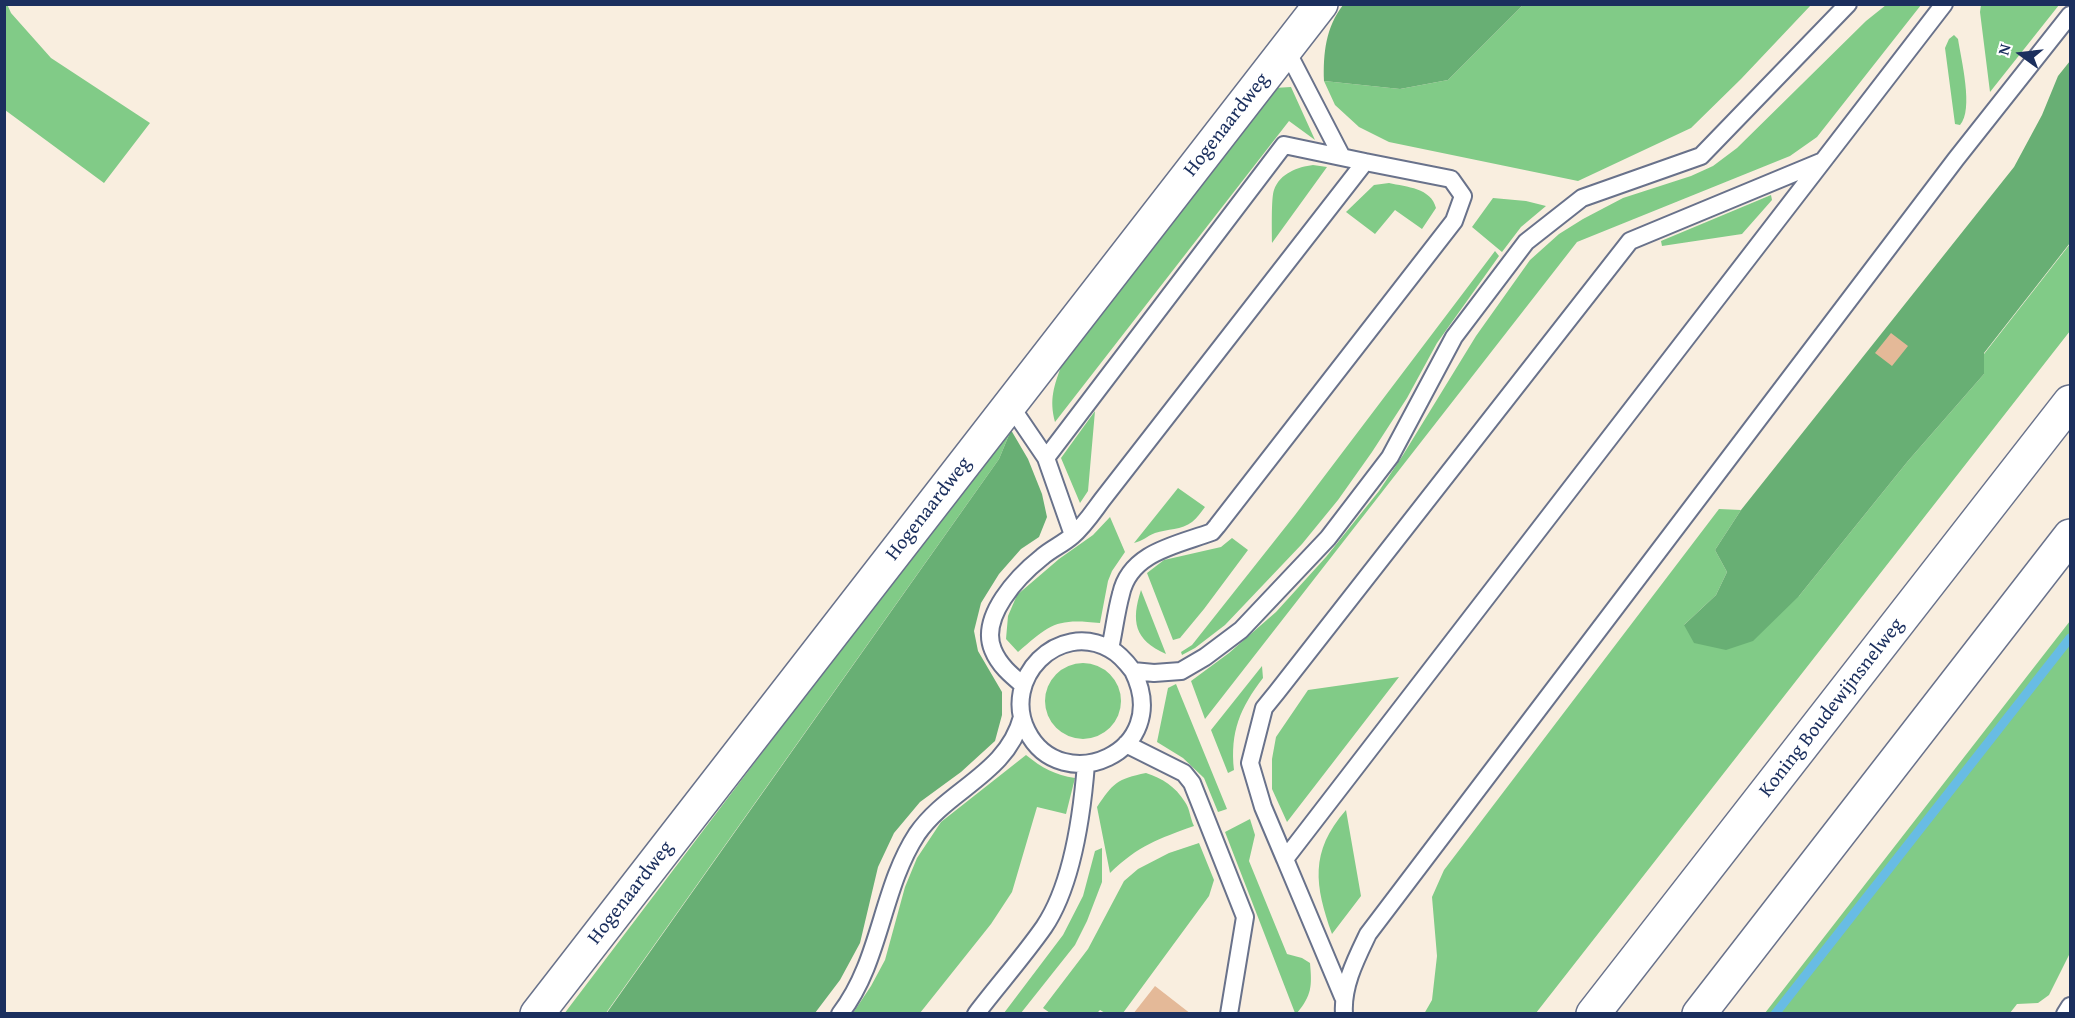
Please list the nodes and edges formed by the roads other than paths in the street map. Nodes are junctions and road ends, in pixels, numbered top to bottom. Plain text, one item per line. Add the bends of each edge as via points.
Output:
1 (1321, 4) edge
2 (1848, 4) edge
3 (1944, 4) edge
4 (2070, 15) edge
5 (1286, 49) junction
6 (1342, 157) junction
7 (1824, 160) junction
8 (1365, 162) junction
9 (2070, 402) edge
10 (1010, 405) junction
11 (1046, 458) junction
12 (1073, 535) junction
13 (2070, 536) edge
14 (1110, 649) junction
15 (1133, 671) junction
16 (1023, 685) junction
17 (1022, 717) junction
18 (1126, 744) junction
19 (1086, 764) junction
20 (1285, 859) junction
21 (1344, 1005) edge
22 (2070, 1006) edge
23 (537, 1014) edge
24 (840, 1014) edge
25 (976, 1014) edge
26 (1229, 1014) edge
27 (1593, 1014) edge
28 (1699, 1014) edge
29 (2065, 1014) edge

1 - 5 main road, Hogenaardweg
2 - 15 lane via 1701,156 1582,198 1526,242 1454,337 1390,457 1328,538 1241,630 1205,657 1181,671
3 - 7 lane
4 - 21 lane via 1956,159 1368,934 1356,959
5 - 6 lane
5 - 10 main road, Hogenaardweg
6 - 8 lane
6 - 11 lane via 1284,146
7 - 20 lane
7 - 20 lane via 1630,241 1276,692 1264,708 1250,763
8 - 12 lane
8 - 14 lane via 1451,179 1463,196 1455,221 1212,532 1147,556 1136,564 1121,592
9 - 27 main road, Koning Boudewijnsnelweg
10 - 11 lane
10 - 23 main road, Hogenaardweg
11 - 12 lane
12 - 16 lane via 1022,574 996,613 991,629 992,648
13 - 28 main road
14 - 15 lane
14 - 16 lane via 1080,642 1065,644 1039,659
15 - 18 lane via 1141,689 1142,709 1134,734
16 - 17 lane
17 - 19 lane via 1027,732 1046,753 1072,764
17 - 24 lane via 1012,742 997,761 918,833 898,870 867,965
18 - 19 lane via 1108,758
18 - 26 lane via 1184,773 1192,783 1245,917
19 - 25 lane via 1079,820 1062,888 1045,926
20 - 21 lane
22 - 29 lane

